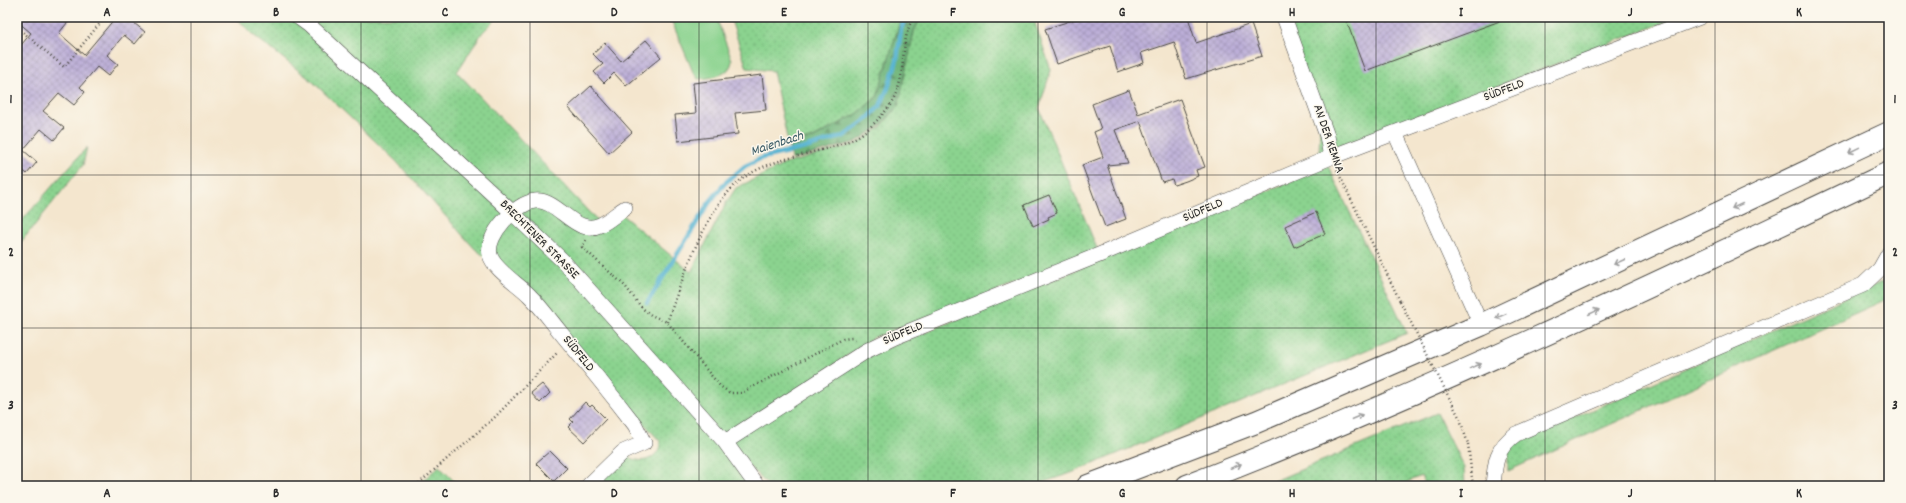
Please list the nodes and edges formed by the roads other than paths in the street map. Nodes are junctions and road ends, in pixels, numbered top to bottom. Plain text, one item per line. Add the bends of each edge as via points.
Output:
1 (1284, 17) edge
2 (1700, 17) edge
3 (307, 20) edge
4 (1395, 133) junction
5 (1889, 133) edge
6 (1331, 157) junction
7 (1889, 173) edge
8 (625, 208) dead end
9 (512, 212) junction
10 (1889, 253) edge
11 (1481, 326) junction
12 (725, 442) junction
13 (588, 486) edge
14 (757, 486) edge
15 (1088, 486) edge
16 (1187, 486) edge
17 (1493, 486) edge

1 - 6 street, AN DER KEMNA via 1327,136
2 - 4 street, SÜDFELD
3 - 9 street, BRECHTENER STRASSE
4 - 6 street, SÜDFELD
4 - 11 street
5 -> 11 highway
6 - 12 street, SÜDFELD via 866,350
16 -> 7 highway via 1360,416 1533,341
8 - 9 street via 599,226 581,225 545,202 524,204
9 - 12 street, BRECHTENER STRASSE via 563,261
9 - 13 street, SÜDFELD via 499,227 491,244 490,255 496,266 530,296 635,424 644,443 623,452
10 - 17 street via 1880,269 1863,285 1516,434 1504,443 1498,455
11 - 15 highway via 1256,422
12 - 14 street, BRECHTENER STRASSE

